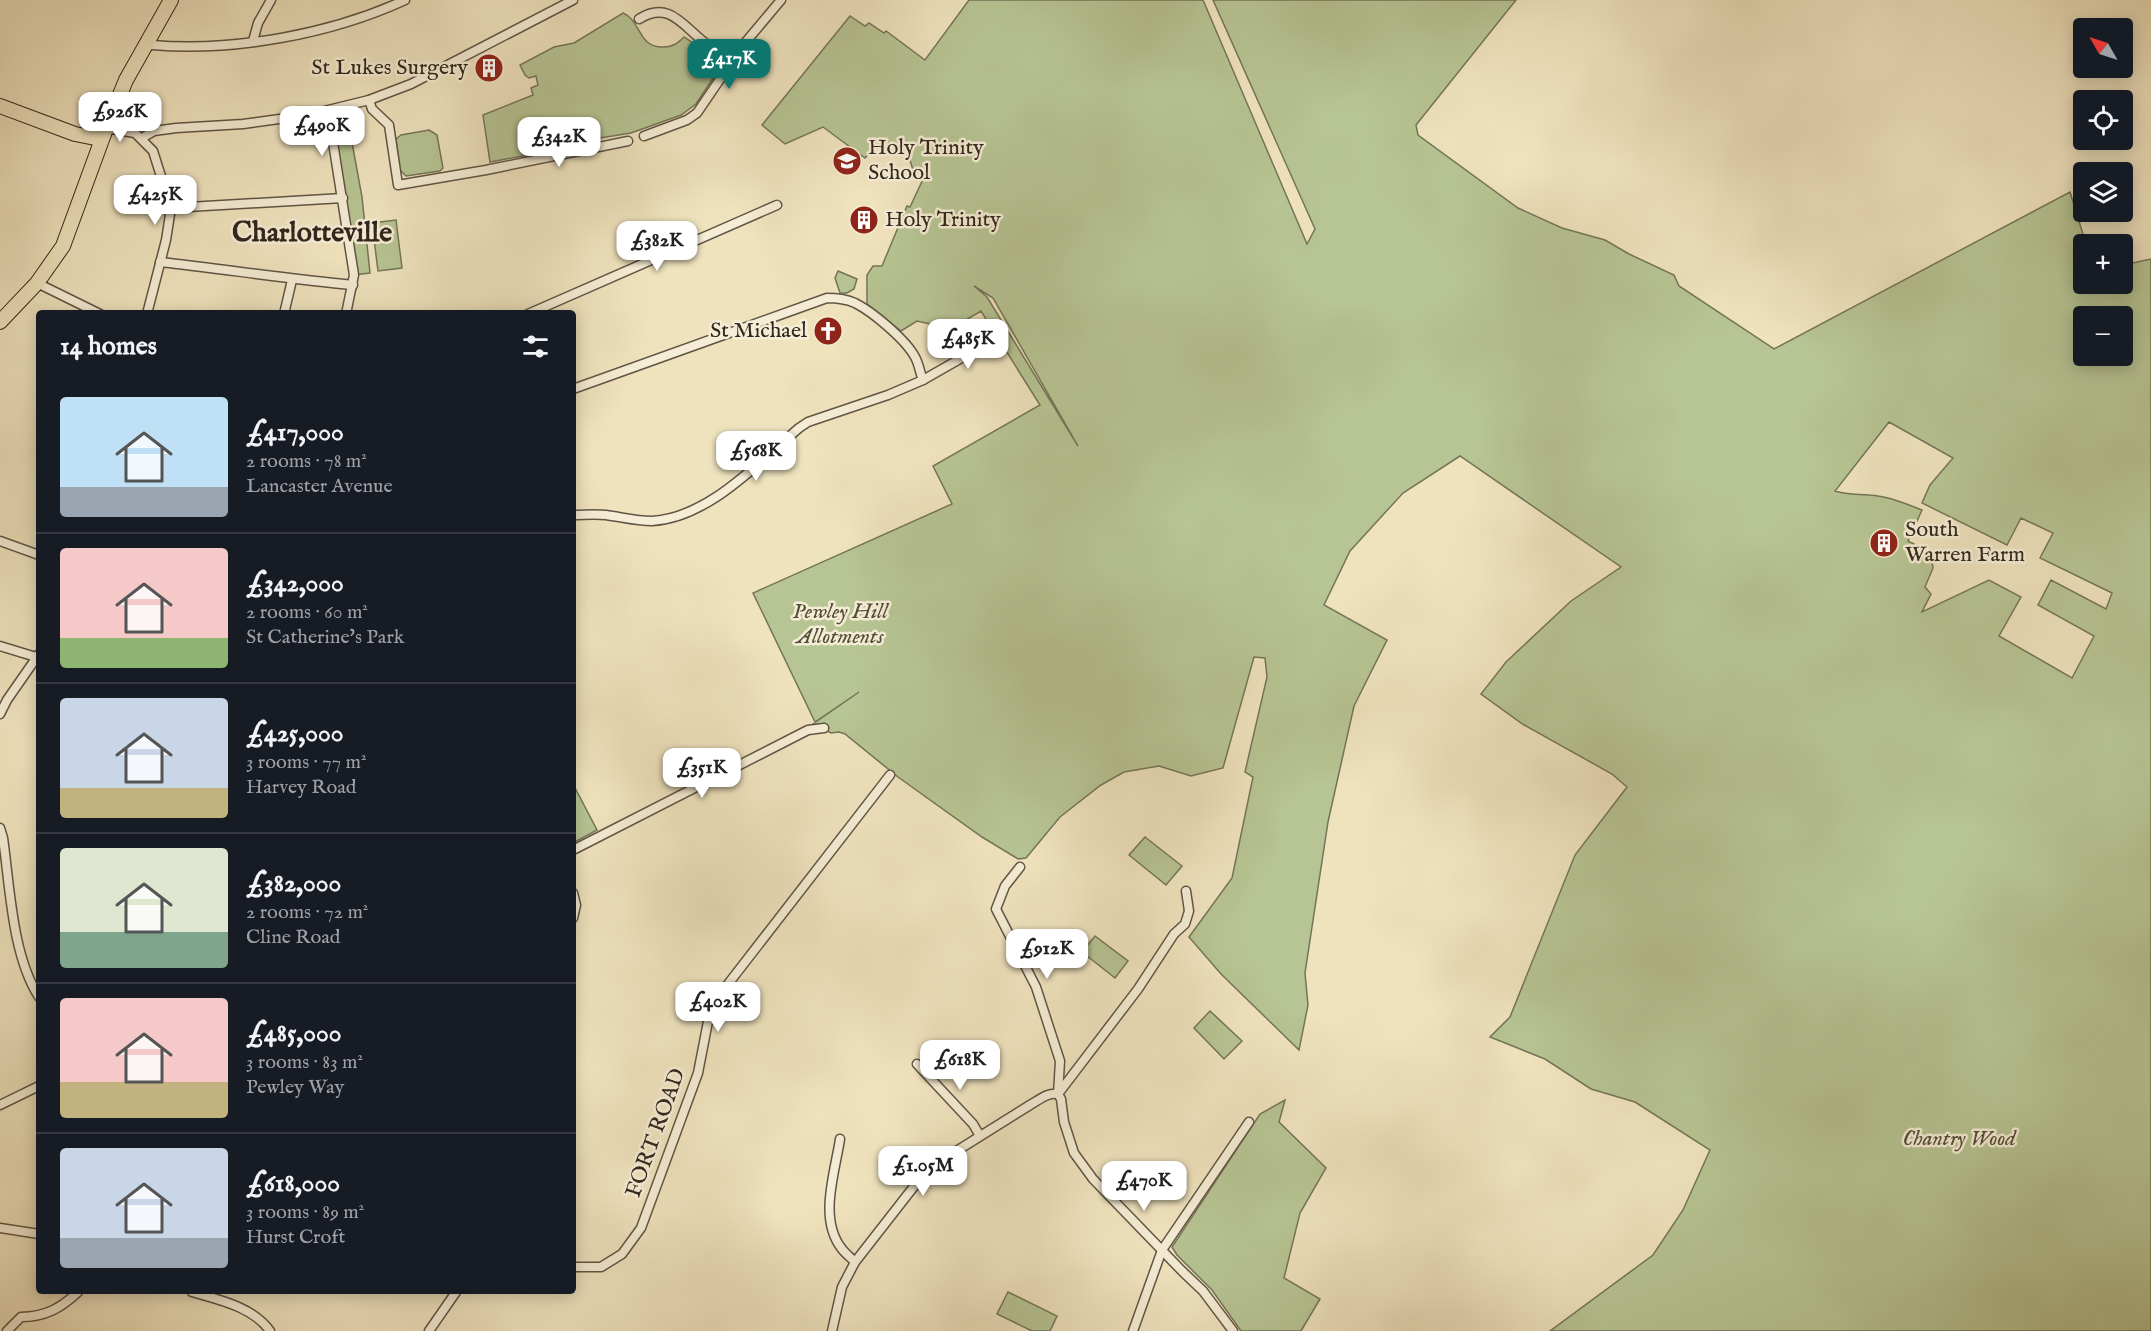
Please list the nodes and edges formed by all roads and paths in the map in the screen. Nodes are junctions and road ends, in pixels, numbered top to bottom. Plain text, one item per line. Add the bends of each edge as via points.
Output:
1 (170, 0) edge
2 (271, 0) edge
3 (405, 0) edge
4 (573, 0) edge
5 (781, 0) edge
6 (639, 19) dead end
7 (253, 41) junction
8 (148, 42) junction
9 (731, 62) junction
10 (369, 100) junction
11 (0, 106) edge
12 (328, 111) junction
13 (105, 131) junction
14 (644, 136) dead end
15 (142, 138) junction
16 (628, 141) dead end
17 (343, 198) junction
18 (777, 206) dead end
19 (171, 208) junction
20 (160, 262) junction
21 (292, 280) junction
22 (37, 284) junction
23 (353, 285) junction
24 (92, 310) edge
25 (148, 310) edge
26 (285, 310) edge
27 (347, 310) edge
28 (537, 310) edge
29 (0, 322) edge
30 (1000, 336) dead end
31 (923, 380) junction
32 (576, 387) edge
33 (576, 515) edge
34 (0, 541) edge
35 (36, 554) edge
36 (0, 646) edge
37 (36, 655) edge
38 (36, 659) edge
39 (0, 714) edge
40 (824, 728) dead end
41 (890, 775) dead end
42 (0, 828) edge
43 (2, 837) edge
44 (576, 848) edge
45 (1020, 867) dead end
46 (1186, 891) dead end
47 (36, 990) edge
48 (917, 1064) dead end
49 (36, 1087) edge
50 (1058, 1094) junction
51 (0, 1105) edge
52 (1249, 1122) dead end
53 (980, 1136) junction
54 (840, 1139) dead end
55 (0, 1228) edge
56 (36, 1234) edge
57 (1162, 1250) junction
58 (855, 1262) junction
59 (576, 1268) edge
60 (76, 1294) edge
61 (198, 1294) edge
62 (455, 1294) edge
63 (7, 1331) edge
64 (270, 1331) edge
65 (429, 1331) edge
66 (832, 1331) edge
67 (1133, 1331) edge
68 (1233, 1331) edge

1 - 8 main road
2 - 7 street
3 - 7 street via 327,28
4 - 10 street via 411,84
5 - 9 street
6 - 9 street via 652,9 673,11
7 - 8 street via 191,47
8 - 13 main road via 126,80
9 - 14 street via 697,113
10 - 12 street
10 - 16 street via 372,109 389,125 398,184
11 - 13 main road via 75,134 95,138
12 - 15 street via 243,124 154,131
12 - 17 street
13 - 15 street via 127,130
13 - 22 main road via 63,246
15 - 19 street via 153,151
17 - 19 street
17 - 23 street
18 - 28 street
19 - 20 street
20 - 21 street
20 - 25 street
21 - 23 street
21 - 26 street
22 - 24 street
22 - 29 main road
23 - 27 street
30 - 31 street
31 - 32 street via 911,350 870,313 854,303 827,298
31 - 33 street via 808,422 738,481 685,512 653,521
34 - 35 street
36 - 37 street
38 - 39 street
40 - 44 street via 808,730
41 - 59 street, FORT ROAD via 711,1006 698,1073 641,1228 622,1254 601,1267
42 - 43 street
43 - 47 street via 14,921
45 - 50 street via 1005,886 996,909 1036,987 1060,1061
46 - 50 street via 1189,912 1185,924
48 - 53 street
49 - 51 street
50 - 53 street via 1046,1096
50 - 57 street via 1074,1154
52 - 57 street
53 - 58 street via 931,1167
54 - 58 street via 829,1206 831,1223 835,1238
55 - 56 street
57 - 67 street
57 - 68 street via 1203,1291
58 - 66 street via 842,1287
60 - 63 street via 38,1317 21,1317
61 - 64 street via 253,1313
62 - 65 street

